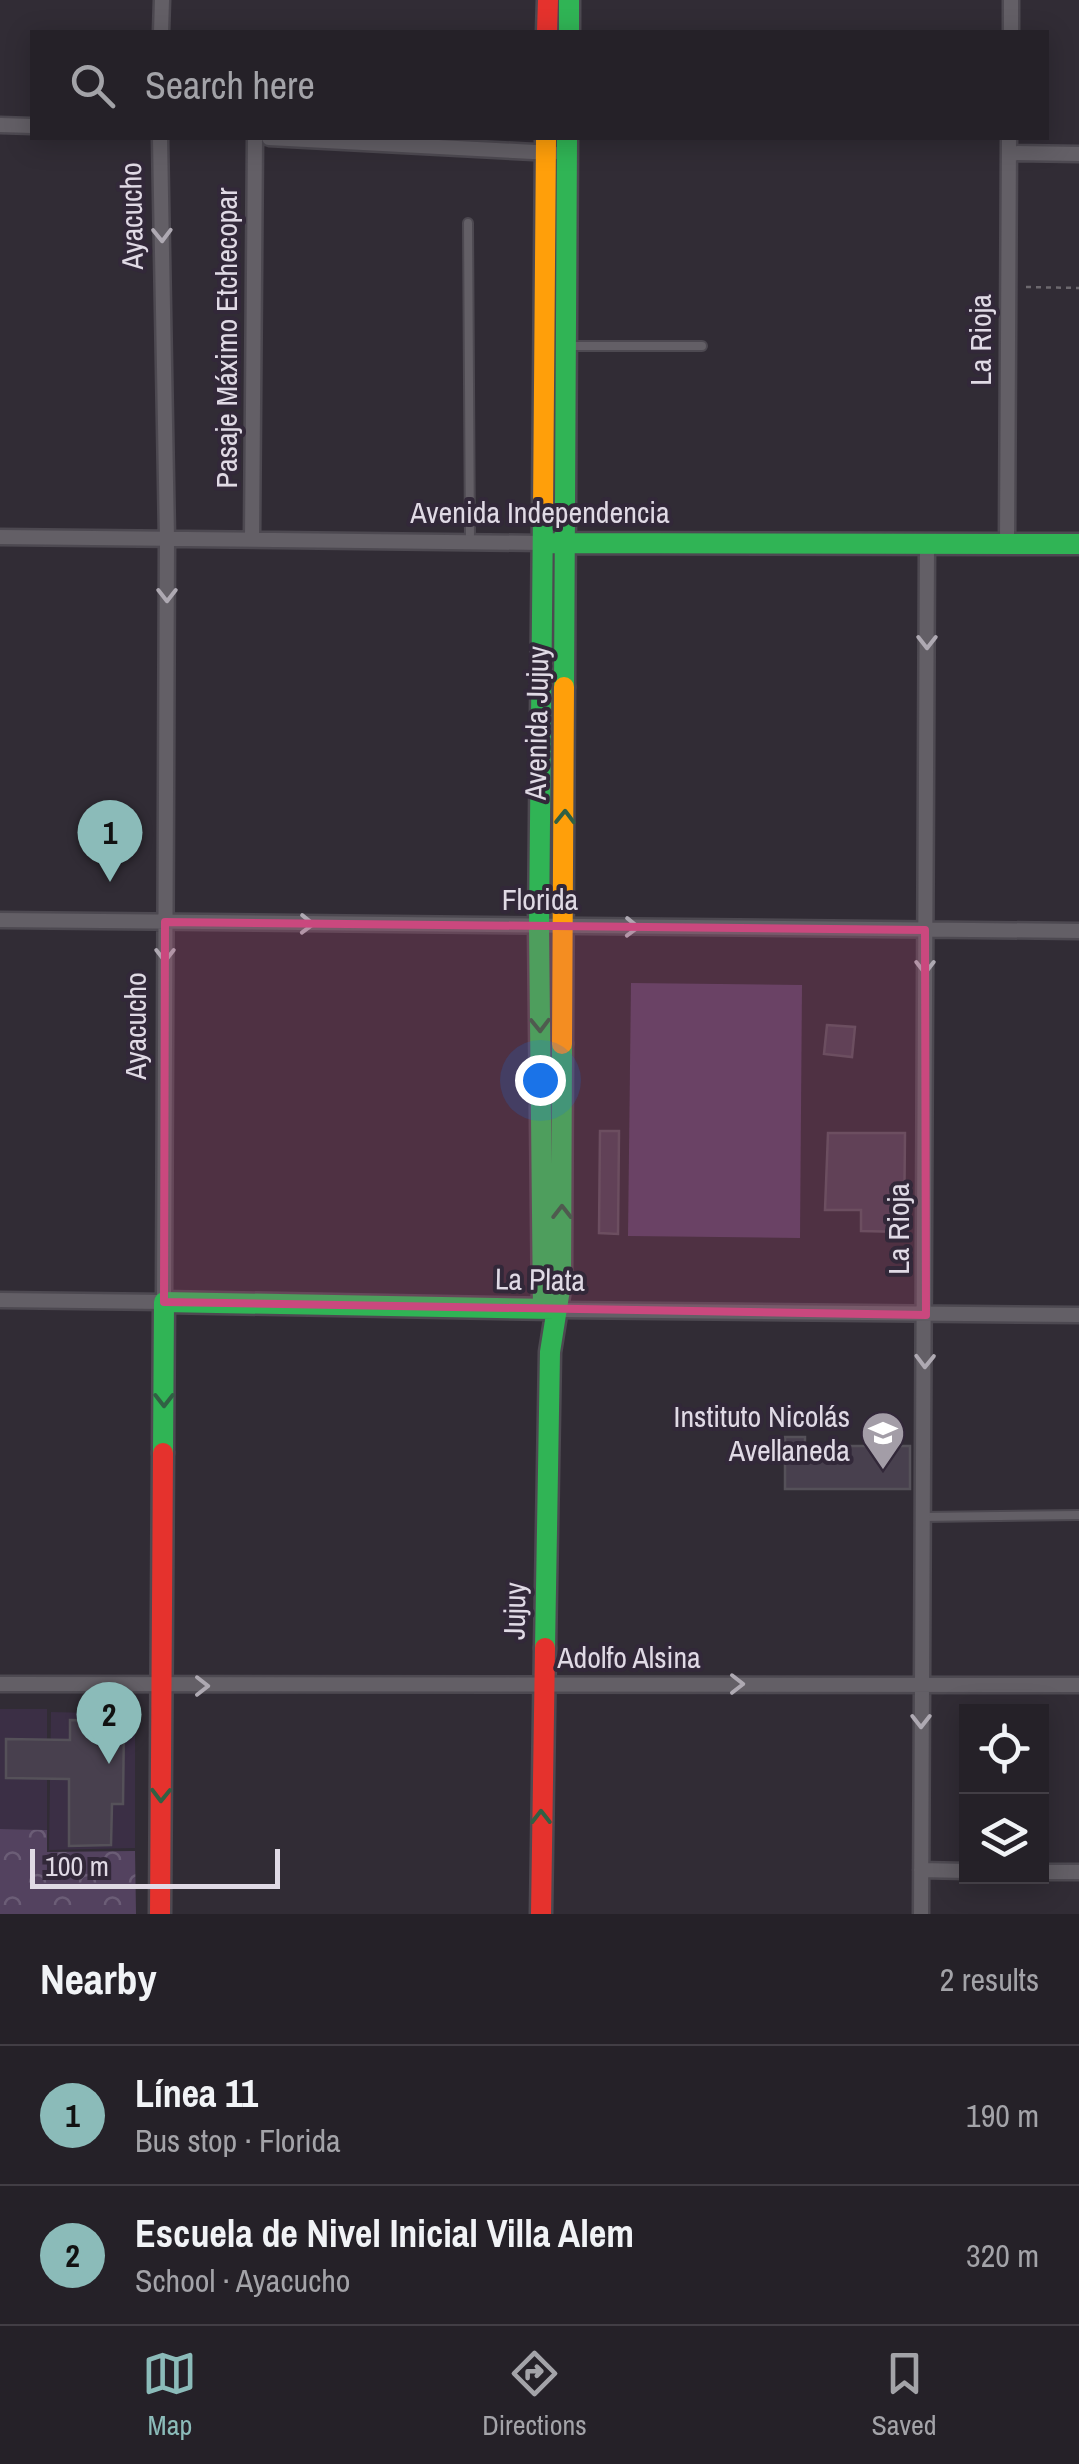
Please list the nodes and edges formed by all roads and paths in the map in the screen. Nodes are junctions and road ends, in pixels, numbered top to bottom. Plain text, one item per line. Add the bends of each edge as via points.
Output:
1 (162, 0) edge
2 (548, 0) edge
3 (569, 0) edge
4 (1011, 0) edge
5 (161, 30) edge
6 (547, 30) edge
7 (569, 30) edge
8 (1011, 30) edge
9 (0, 125) edge
10 (30, 126) edge
11 (160, 140) edge
12 (255, 140) edge
13 (352, 140) edge
14 (557, 145) edge
15 (1009, 145) edge
16 (1079, 154) edge
17 (468, 223) dead end
18 (1008, 287) junction
19 (1079, 288) edge
20 (567, 346) junction
21 (702, 346) dead end
22 (0, 537) edge
23 (167, 538) junction
24 (252, 539) junction
25 (470, 542) junction
26 (567, 542) junction
27 (542, 543) junction
28 (1007, 543) junction
29 (928, 544) junction
30 (1079, 544) edge
31 (0, 920) edge
32 (165, 922) junction
33 (539, 926) junction
34 (564, 926) junction
35 (925, 930) junction
36 (1079, 932) edge
37 (0, 1300) edge
38 (164, 1302) junction
39 (550, 1309) junction
40 (926, 1314) junction
41 (1079, 1316) edge
42 (1079, 1515) edge
43 (924, 1517) junction
44 (0, 1684) edge
45 (542, 1684) junction
46 (922, 1684) junction
47 (1079, 1684) edge
48 (162, 1686) junction
49 (921, 1870) junction
50 (959, 1871) edge
51 (1049, 1872) edge
52 (1079, 1872) edge
53 (160, 1914) edge
54 (541, 1914) edge
55 (921, 1914) edge

1 - 5 street
2 - 6 main road
3 - 7 main road
4 - 8 street
9 - 10 street
11 -> 23 street, Ayacucho
12 - 24 street, Pasaje Máximo Etchecopar
13 - 14 street
14 - 20 main road, Avenida Jujuy
14 - 27 main road, Avenida Jujuy
15 - 16 street
15 - 18 street, La Rioja
17 - 25 lane
18 - 19 path
18 - 28 street, La Rioja
20 - 21 lane
20 - 26 main road, Avenida Jujuy
22 - 23 street, Avenida Independencia
23 - 24 street, Avenida Independencia
23 -> 32 street, Ayacucho
24 - 25 street, Avenida Independencia
25 - 27 street, Avenida Independencia
26 - 27 main road, Avenida Independencia
26 - 29 main road, Avenida Independencia
34 -> 26 main road, Avenida Jujuy
27 - 33 main road, Avenida Jujuy
28 - 29 main road, Avenida Independencia
28 - 30 main road, Avenida Independencia
29 -> 35 street, La Rioja
31 - 32 street, Florida
32 -> 33 street, Florida
32 -> 38 street, Ayacucho
33 - 34 street, Florida
33 -> 39 main road, Avenida Jujuy
34 -> 35 street, Florida
39 -> 34 main road, Avenida Jujuy via 562,1284
35 - 36 street, Florida
35 -> 40 street, La Rioja
37 - 38 street, La Plata
38 - 39 main road, La Plata
38 -> 48 main road, Ayacucho
39 - 40 street, La Plata
39 - 45 main road, Jujuy
40 - 41 street, La Plata
40 -> 43 street, La Rioja
42 - 43 lane
43 - 46 street, La Rioja
44 - 48 street, Adolfo Alsina
45 -> 46 street, Adolfo Alsina
48 -> 45 street, Adolfo Alsina
54 -> 45 main road, Jujuy
46 - 47 street, Adolfo Alsina
46 -> 49 street, La Rioja
48 -> 53 main road, Ayacucho
49 - 50 street
49 - 55 street, La Rioja
51 - 52 street

